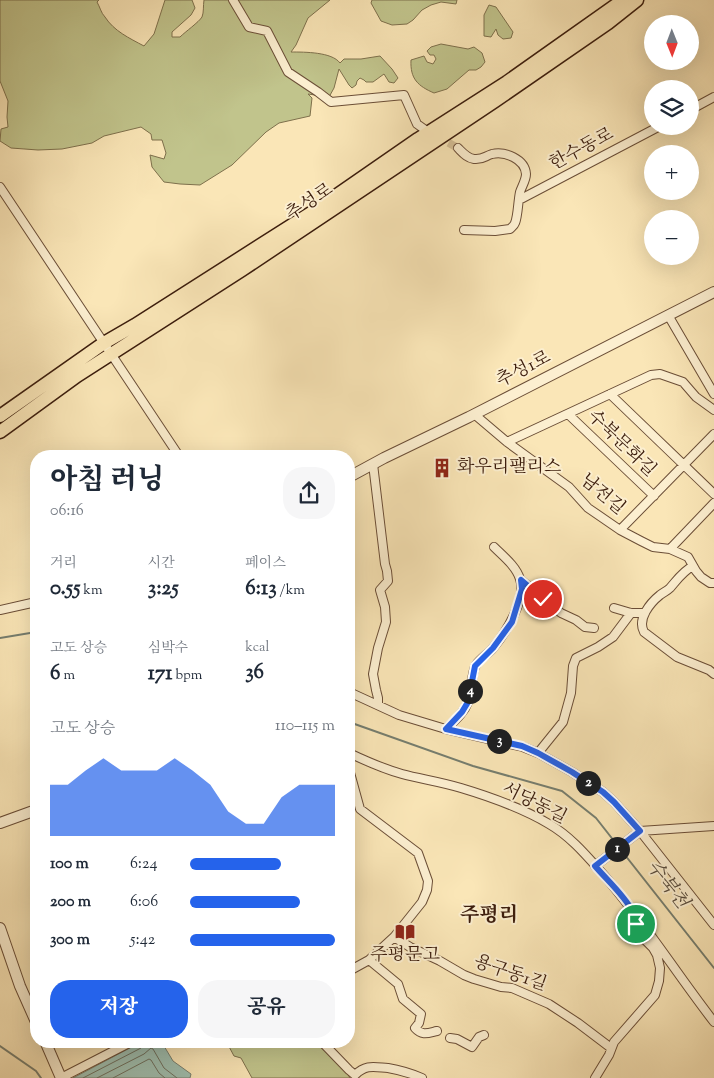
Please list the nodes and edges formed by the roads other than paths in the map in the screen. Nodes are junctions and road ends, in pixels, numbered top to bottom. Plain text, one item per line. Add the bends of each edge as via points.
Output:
1 (234, 0) edge
2 (623, 0) edge
3 (638, 0) edge
4 (714, 97) edge
5 (699, 105) edge
6 (424, 129) dead end
7 (644, 134) edge
8 (458, 148) tunnel mouth
9 (0, 187) edge
10 (519, 200) junction
11 (464, 230) dead end
12 (714, 292) edge
13 (668, 316) junction
14 (108, 349) junction
15 (610, 394) junction
16 (714, 394) edge
17 (714, 410) edge
18 (474, 414) junction
19 (568, 414) junction
20 (0, 416) edge
21 (0, 432) edge
22 (714, 434) edge
23 (507, 442) junction
24 (174, 450) edge
25 (373, 464) junction
26 (684, 464) junction
27 (355, 474) edge
28 (714, 494) edge
29 (654, 496) junction
30 (714, 503) edge
31 (620, 530) junction
32 (494, 547) dead end
33 (670, 548) junction
34 (693, 566) junction
35 (521, 580) junction
36 (714, 584) edge
37 (30, 603) edge
38 (614, 608) dead end
39 (0, 610) edge
40 (631, 613) junction
41 (645, 613) junction
42 (594, 628) dead end
43 (714, 674) edge
44 (355, 695) edge
45 (378, 705) junction
46 (446, 729) junction
47 (538, 753) junction
48 (355, 755) edge
49 (355, 791) edge
50 (30, 812) edge
51 (0, 823) edge
52 (714, 826) edge
53 (638, 832) junction
54 (595, 866) junction
55 (635, 915) junction
56 (714, 925) edge
57 (0, 928) edge
58 (394, 937) junction
59 (369, 960) junction
60 (355, 968) edge
61 (30, 1008) edge
62 (714, 1022) edge
63 (437, 1031) dead end
64 (484, 1035) dead end
65 (450, 1038) dead end
66 (48, 1048) edge
67 (119, 1048) edge
68 (328, 1048) edge
69 (611, 1048) junction
70 (61, 1078) edge
71 (422, 1078) edge
72 (595, 1078) edge

1 - 6 street via 250,27 267,31 288,72 331,102 404,95 417,124
2 - 14 main road, 추성로 via 314,211 135,325
3 - 14 main road, 추성로 via 242,270
4 - 5 street
7 - 10 street, 한수동로
8 - 10 street via 474,159 500,154 518,159 526,172
9 - 14 street
10 - 11 street via 516,223 510,229
12 - 13 street, 추성1로
13 - 16 street
13 - 18 street, 추성1로
14 - 20 main road, 추성로
14 - 21 main road, 추성로 via 77,376
14 - 24 street
15 - 17 street, 수북문화길 via 660,374 683,382
15 - 19 street, 수북문화길
15 - 26 street, 수북문화길
18 - 23 street, 남전길
18 - 25 street, 추성1로
19 - 23 street, 수북문화길
19 - 29 street, 수북문화길
22 - 26 street, 수북문화길
23 - 31 street, 남전길 via 569,487 588,508
25 - 27 street, 추성1로
25 - 45 street via 388,581 380,590 386,622 373,674
26 - 28 street, 수북문화길
26 - 29 street, 수북문화길
29 - 31 street, 수북문화길
30 - 33 street
31 - 33 street, 남전길 via 653,547
32 - 35 street
33 - 34 street, 남전길 via 688,557
34 - 36 street, 남전길
34 - 41 street
35 - 42 street via 561,613 585,627
35 - 46 street via 522,589 512,622 475,666 468,702
37 - 39 street
38 - 40 street
40 - 41 street
40 - 47 street via 613,637 576,658 572,693 563,722
41 - 43 street via 641,627 644,632 677,657
44 - 45 street
45 - 46 street via 398,715
46 - 47 street via 522,746
47 - 53 street via 603,792
48 - 54 street, 서당동길 via 400,773 494,799 523,812 559,831
49 - 58 street via 360,809 418,853 428,881 422,902
50 - 51 street
52 - 53 street
53 - 54 street
53 - 56 street
54 - 55 street, 서당동길
55 - 62 street, 서당동길
55 - 69 street via 639,934 657,955 659,981 655,995
57 - 61 street
58 - 59 street
58 - 69 street, 용구동1길 via 464,975 512,988 549,1004
59 - 60 street
59 - 63 street via 398,984 403,999 421,1014 415,1028 422,1034
64 - 65 street via 472,1047
66 - 70 street
67 - 70 street
68 - 71 street via 355,1075 374,1066 405,1071
69 - 72 street

